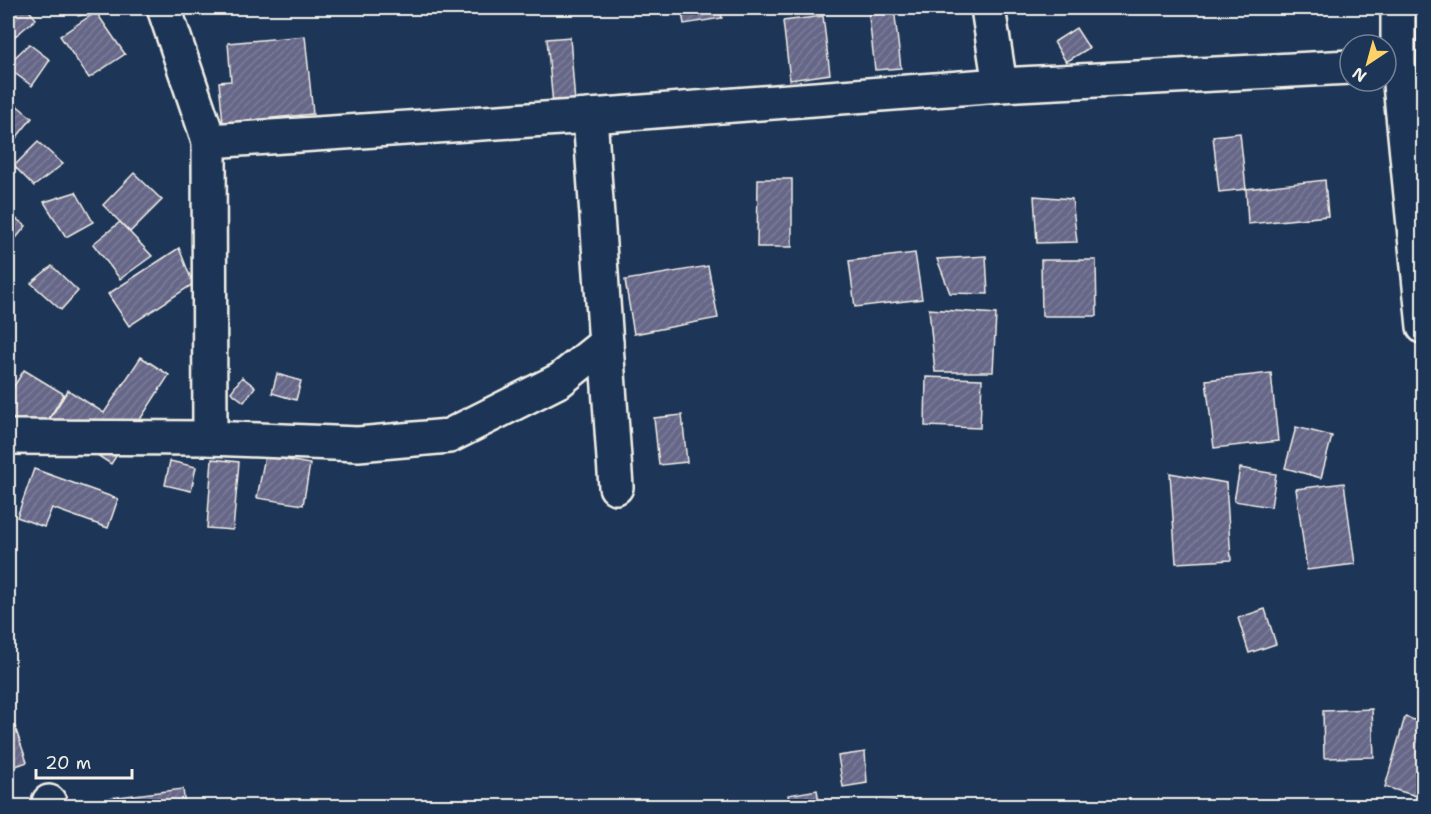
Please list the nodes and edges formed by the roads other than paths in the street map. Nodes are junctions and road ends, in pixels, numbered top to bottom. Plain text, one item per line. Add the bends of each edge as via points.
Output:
1 (164, 8) edge
2 (988, 8) edge
3 (1398, 8) edge
4 (1403, 64) edge
5 (1338, 68) edge
6 (1000, 85) junction
7 (590, 116) junction
8 (209, 141) junction
9 (1424, 327) edge
10 (606, 343) junction
11 (8, 437) edge
12 (210, 438) junction
13 (616, 487) dead end

1 - 8 street
2 - 6 street
3 - 4 street
4 - 9 street
5 - 6 street
6 - 7 street
7 - 8 street
7 - 10 street
8 - 12 street
10 - 12 street via 560,380 449,436 358,444
10 - 13 street
11 - 12 street

